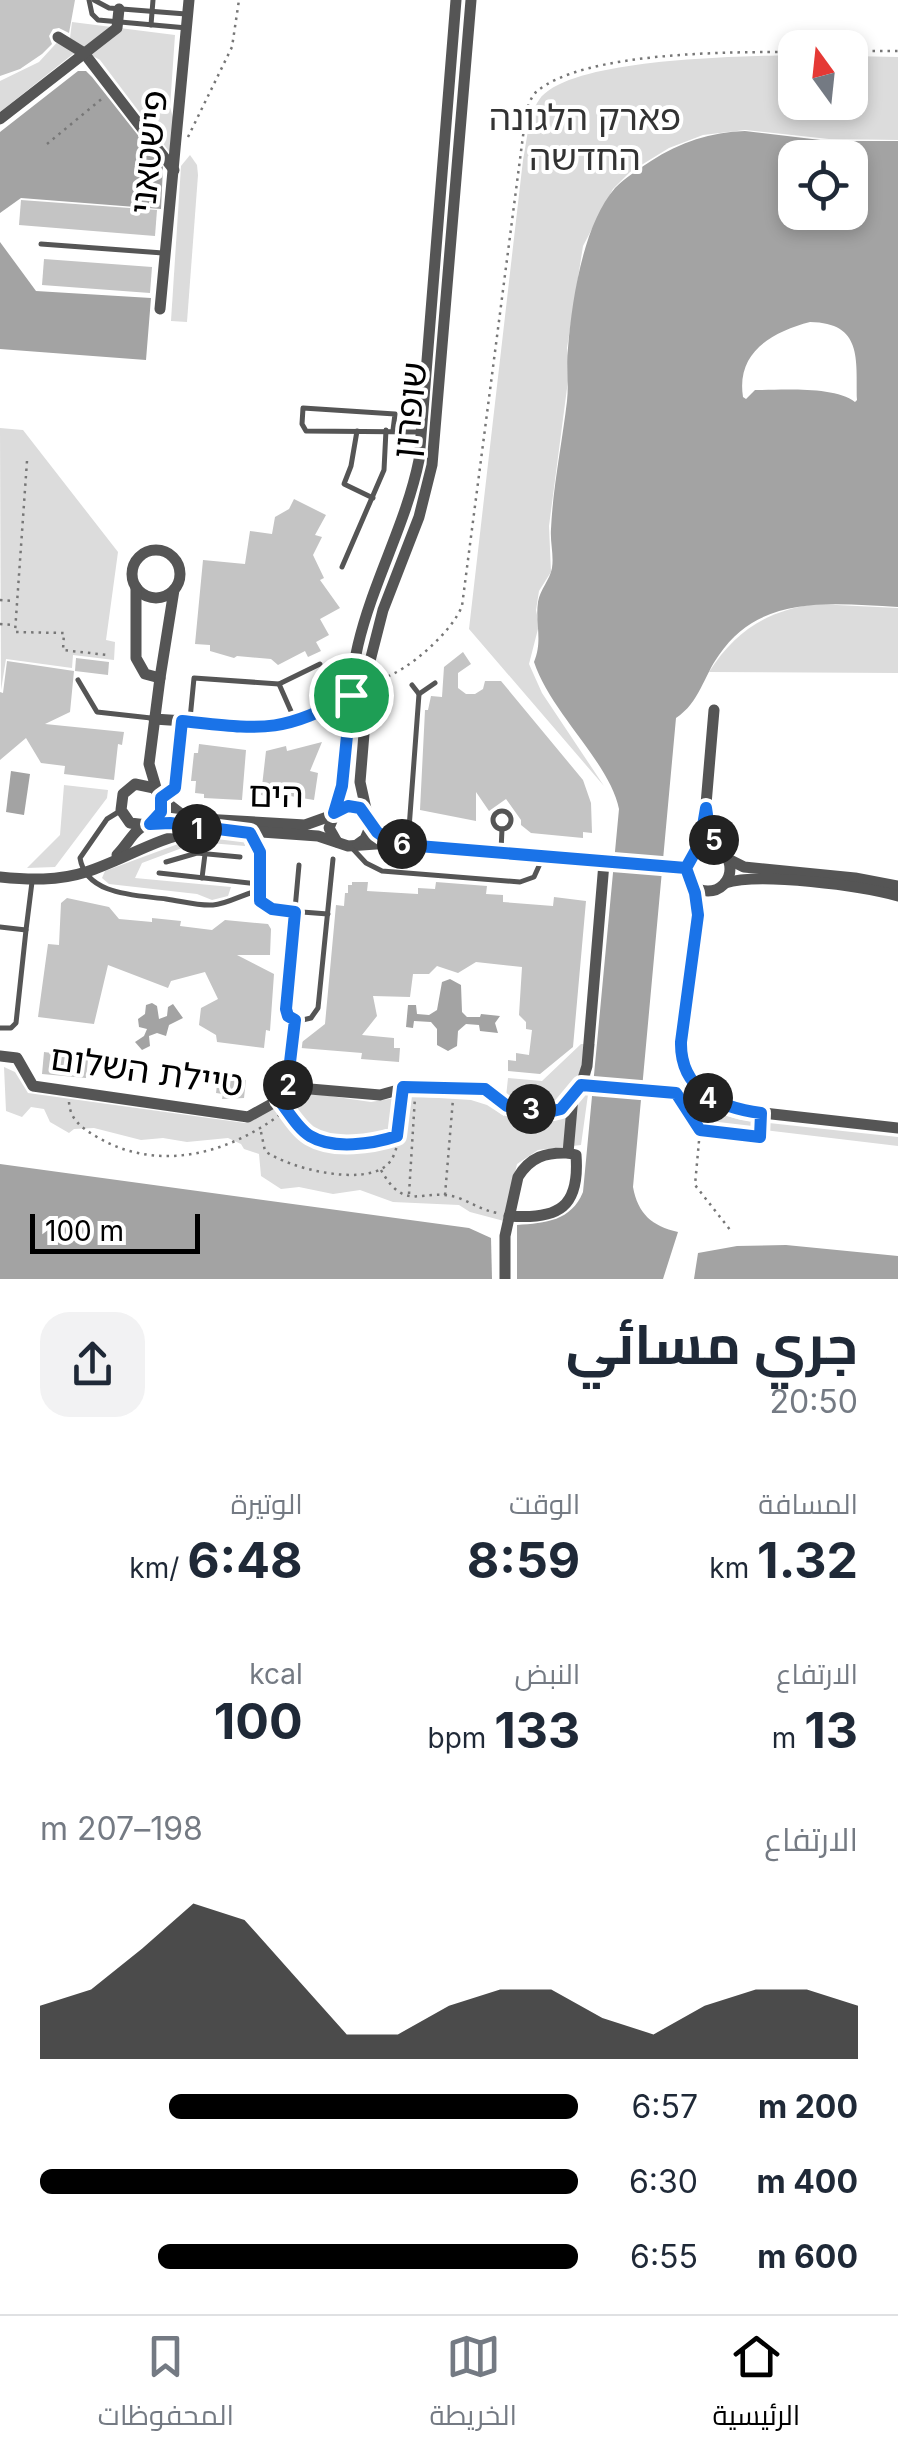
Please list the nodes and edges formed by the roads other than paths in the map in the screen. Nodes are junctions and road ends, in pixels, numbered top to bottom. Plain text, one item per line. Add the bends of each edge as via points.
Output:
1 (91, 0) edge
2 (153, 0) edge
3 (189, 0) edge
4 (456, 0) edge
5 (471, 0) edge
6 (152, 12) junction
7 (119, 16) junction
8 (188, 21) junction
9 (151, 24) junction
10 (58, 36) dead end
11 (84, 53) junction
12 (0, 119) edge
13 (174, 170) junction
14 (41, 244) dead end
15 (166, 253) junction
16 (160, 309) dead end
17 (357, 430) junction
18 (390, 430) junction
19 (421, 432) junction
20 (373, 498) junction
21 (342, 567) dead end
22 (136, 587) junction
23 (174, 590) junction
24 (320, 664) dead end
25 (160, 678) junction
26 (78, 680) dead end
27 (435, 683) dead end
28 (279, 684) junction
29 (412, 686) dead end
30 (419, 694) junction
31 (351, 695) junction
32 (714, 710) dead end
33 (315, 715) junction
34 (154, 718) junction
35 (186, 721) junction
36 (296, 722) junction
37 (348, 726) junction
38 (150, 764) junction
39 (132, 786) junction
40 (160, 796) junction
41 (706, 808) junction
42 (120, 810) junction
43 (333, 814) junction
44 (368, 818) junction
45 (148, 825) junction
46 (502, 829) dead end
47 (205, 830) junction
48 (246, 832) junction
49 (272, 840) junction
50 (337, 842) junction
51 (394, 844) junction
52 (355, 845) junction
53 (408, 845) junction
54 (696, 850) junction
55 (501, 853) junction
56 (205, 854) junction
57 (260, 854) junction
58 (724, 854) junction
59 (240, 857) dead end
60 (543, 857) junction
61 (333, 859) dead end
62 (166, 862) dead end
63 (106, 863) junction
64 (606, 863) junction
65 (298, 865) dead end
66 (686, 868) junction
67 (84, 872) junction
68 (158, 874) dead end
69 (0, 877) edge
70 (202, 878) junction
71 (32, 879) junction
72 (726, 883) junction
73 (693, 885) junction
74 (898, 886) edge
75 (258, 887) junction
76 (712, 891) junction
77 (898, 896) edge
78 (295, 912) junction
79 (328, 914) junction
80 (698, 915) junction
81 (0, 927) edge
82 (26, 930) junction
83 (295, 1020) junction
84 (0, 1028) edge
85 (0, 1056) edge
86 (288, 1087) junction
87 (577, 1090) junction
88 (761, 1113) junction
89 (898, 1128) edge
90 (568, 1153) junction
91 (509, 1216) junction
92 (505, 1279) edge

1 - 7 lane
1 - 7 lane via 96,18
2 - 6 lane
3 - 8 street, פישטאני
4 - 19 street, שופרון
5 - 44 street, שופרון via 432,465 420,517 378,626 367,681 360,782
6 - 7 lane
6 - 8 lane
6 - 9 lane
7 - 9 lane
7 - 11 street via 117,28
8 - 9 lane
8 - 13 street, פישטאני
10 - 11 street
11 - 12 street
11 - 13 street
13 - 15 street, פישטאני
14 - 15 lane
15 - 16 street, פישטאני
17 - 18 lane
17 - 18 lane via 306,430 303,408 395,414
17 - 20 lane via 344,484
18 - 19 lane
18 - 20 lane
19 - 31 street, שופרון via 406,512 357,648
20 - 21 lane
22 - 23 street via 152,598
22 - 23 street via 136,561 156,550 176,561 180,576
22 - 25 street via 137,664
23 - 25 street
24 - 28 lane
25 - 34 street
26 - 34 lane via 98,712
27 - 30 lane
28 - 35 lane via 194,678
28 - 36 lane
29 - 30 lane
30 - 53 lane
31 - 33 street
31 - 37 street, שופרון
32 - 41 street
33 - 36 street
33 - 37 street via 336,714
34 - 35 street
34 - 38 street
35 - 36 street via 258,728
35 - 40 lane via 175,788
37 - 43 street, שופרון
38 - 39 street
38 - 40 street
39 - 40 street via 146,784
39 - 42 street
40 - 43 street, הים via 180,814 203,819 305,825
40 - 45 street via 160,815
41 - 54 street
41 - 58 street
42 - 45 street via 130,823
42 - 67 lane via 80,858
43 - 44 street via 351,806
43 - 50 street via 329,828
44 - 51 street
44 - 52 street via 369,833
45 - 47 street, הים
45 - 63 street, הים
46 - 55 lane
47 - 48 street, הים
47 - 63 street, הים
48 - 49 street, הים
48 - 57 lane
49 - 50 street, הים
49 - 57 lane
50 - 52 street
51 - 52 street
51 - 53 street
52 - 60 lane via 362,861 382,871 520,882 534,877
53 - 55 street
54 - 58 street
54 - 66 street
55 - 60 street
56 - 59 lane
56 - 62 lane
56 - 70 lane
57 - 75 lane
58 - 72 street
58 - 74 street via 744,867
60 - 64 street
61 - 79 lane
63 - 67 street, הים
64 - 66 street
64 - 87 street via 587,1066
65 - 78 lane
66 - 73 street
67 - 71 street, הים
67 - 75 lane via 118,892 208,905
68 - 70 lane
69 - 71 street, הים
70 - 75 lane
71 - 82 lane
72 - 76 street
72 - 77 street via 839,885
73 - 76 street
73 - 80 street
75 - 78 lane via 266,906
76 - 80 street
78 - 79 lane
78 - 83 lane via 286,1009
79 - 83 lane via 318,1008 309,1019
80 - 88 street via 681,1052 690,1078 710,1099
81 - 82 lane
82 - 84 lane via 16,1023
83 - 86 street
85 - 86 street, טיילת השלום via 17,1058 33,1086 248,1116 283,1104
86 - 87 street, טיילת השלום via 380,1094 410,1086 485,1089 507,1106 561,1109
87 - 88 street, טיילת השלום via 676,1093 700,1130 760,1137
87 - 90 street
88 - 89 street
90 - 91 street via 543,1155 522,1169
90 - 91 street via 576,1155 577,1172 568,1204 542,1216
91 - 92 street

